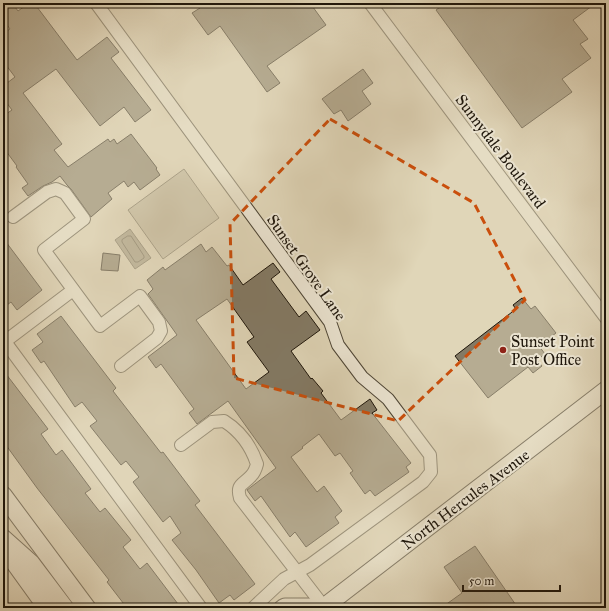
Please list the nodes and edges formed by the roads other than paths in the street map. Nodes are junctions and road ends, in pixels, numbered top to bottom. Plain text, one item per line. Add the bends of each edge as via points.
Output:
1 (96, 3) edge
2 (370, 3) edge
3 (13, 217) dead end
4 (73, 290) junction
5 (606, 318) edge
6 (4, 341) edge
7 (121, 366) dead end
8 (606, 390) edge
9 (181, 445) dead end
10 (3, 495) edge
11 (3, 538) edge
12 (3, 548) edge
13 (298, 572) junction
14 (47, 608) edge
15 (64, 608) edge
16 (87, 608) edge
17 (201, 608) edge
18 (253, 608) edge
19 (284, 608) edge
20 (322, 608) edge

1 - 13 street, Sunset Grove Lane via 330,322 338,345 362,377 388,399 430,455 431,472 423,482
2 - 5 street, Sunnydale Boulevard
3 - 4 street via 47,192 56,189 65,193 84,219 44,250
4 - 6 street
4 - 7 street via 100,326 140,296 159,322 161,331 157,338
6 - 17 street
8 - 20 main road, North Hercules Avenue
9 - 13 street via 212,422 224,421 235,428 253,452 257,464 252,475 241,484 238,491 240,498
10 - 16 main road
11 - 15 main road via 31,563
12 - 14 main road
13 - 18 street, Sunset Grove Lane via 284,578
13 - 20 street
19 - 20 main road

